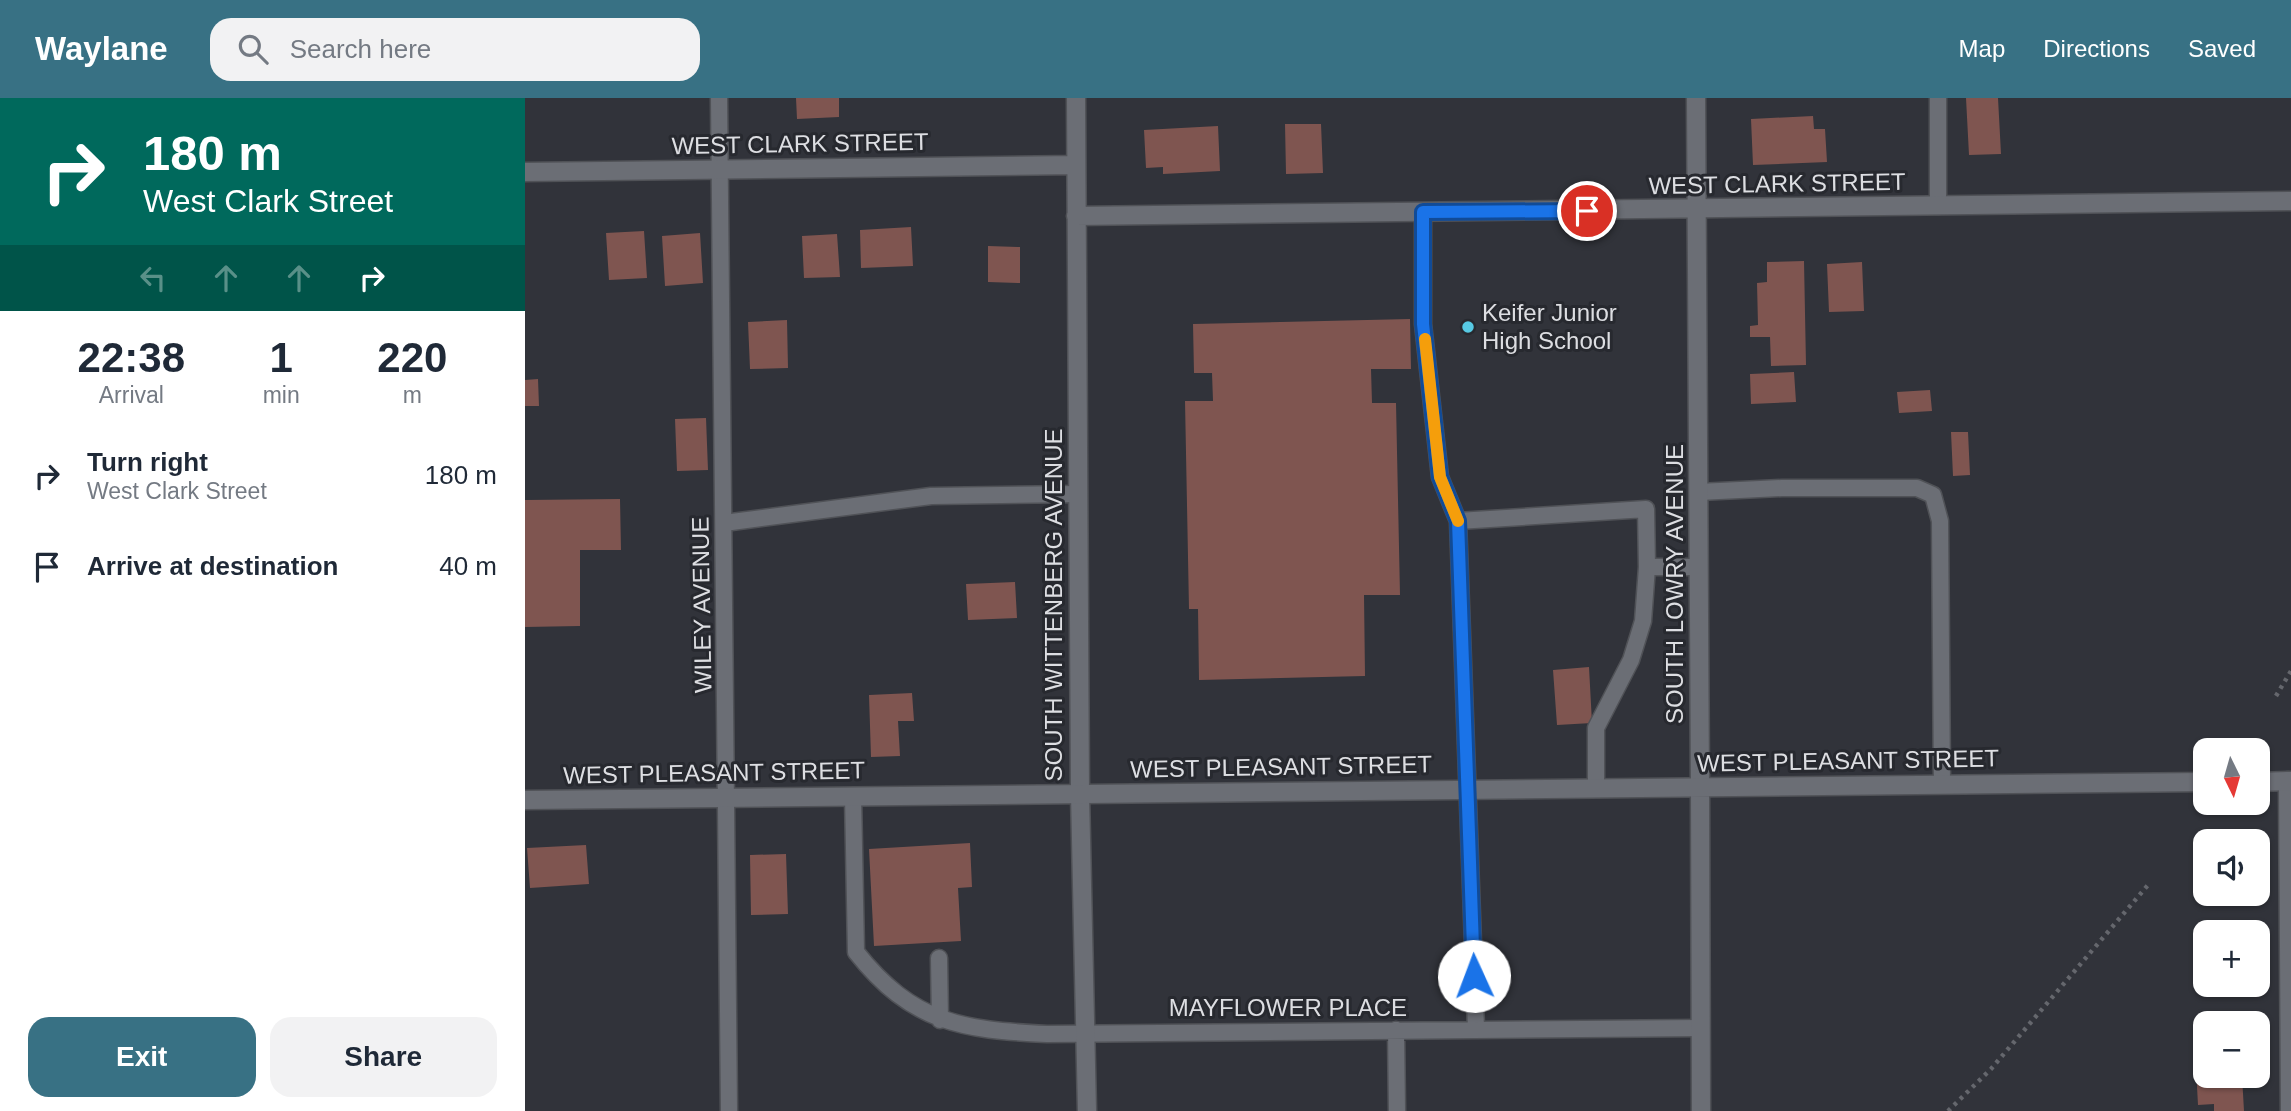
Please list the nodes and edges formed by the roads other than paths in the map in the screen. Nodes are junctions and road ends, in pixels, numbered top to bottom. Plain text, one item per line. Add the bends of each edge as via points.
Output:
1 (719, 98) edge
2 (1076, 98) edge
3 (1696, 98) edge
4 (1938, 98) edge
5 (1076, 165) junction
6 (720, 169) junction
7 (525, 172) edge
8 (2291, 201) edge
9 (1938, 206) junction
10 (1697, 209) junction
11 (1423, 212) junction
12 (1076, 216) junction
13 (1699, 492) junction
14 (1078, 494) junction
15 (1458, 521) junction
16 (724, 523) junction
17 (1699, 567) junction
18 (1647, 568) junction
19 (2290, 781) edge
20 (2193, 782) edge
21 (2270, 782) edge
22 (1942, 785) junction
23 (1700, 787) junction
24 (1596, 788) junction
25 (1468, 789) junction
26 (1080, 793) junction
27 (853, 796) junction
28 (728, 797) junction
29 (525, 800) edge
30 (939, 958) dead end
31 (940, 1020) junction
32 (1701, 1028) junction
33 (1476, 1029) junction
34 (1396, 1030) junction
35 (1085, 1032) junction
36 (729, 1111) edge
37 (1087, 1111) edge
38 (1397, 1111) edge
39 (1701, 1111) edge
40 (2290, 1111) edge

1 - 6 lane, WILEY AVENUE
2 - 5 street, SOUTH WITTENBERG AVENUE
3 - 10 street, SOUTH LOWRY AVENUE
4 - 9 lane
5 - 6 street, WEST CLARK STREET
5 - 12 street, SOUTH WITTENBERG AVENUE
6 - 7 street, WEST CLARK STREET
6 - 16 lane, WILEY AVENUE
8 - 9 street, WEST CLARK STREET
9 - 10 street, WEST CLARK STREET
10 - 11 street, WEST CLARK STREET
10 - 13 street, SOUTH LOWRY AVENUE
11 - 12 street, WEST CLARK STREET
11 - 15 lane via 1423,324 1440,477
12 - 14 street, SOUTH WITTENBERG AVENUE
13 - 17 street, SOUTH LOWRY AVENUE
13 - 22 lane via 1917,488 1933,495 1940,521
14 - 16 lane via 931,496
14 - 26 street, SOUTH WITTENBERG AVENUE
15 - 18 lane via 1646,509
15 - 25 lane
16 - 28 lane, WILEY AVENUE
17 - 18 lane
17 - 23 street, SOUTH LOWRY AVENUE
18 - 24 lane via 1643,621 1631,660 1596,728
19 - 21 street
19 - 40 street
20 - 22 street, WEST PLEASANT STREET
22 - 23 street, WEST PLEASANT STREET
23 - 24 street, WEST PLEASANT STREET
23 - 32 street, SOUTH LOWRY AVENUE
24 - 25 street, WEST PLEASANT STREET
25 - 26 street, WEST PLEASANT STREET
25 - 33 lane
26 - 27 street, WEST PLEASANT STREET
26 - 35 street, SOUTH WITTENBERG AVENUE
27 - 28 street, WEST PLEASANT STREET
27 - 31 lane, MAYFLOWER PLACE via 856,952 894,992
28 - 29 street, WEST PLEASANT STREET
28 - 36 lane, WILEY AVENUE
30 - 31 lane
31 - 35 lane, MAYFLOWER PLACE via 985,1031
32 - 33 lane, MAYFLOWER PLACE
32 - 39 street, SOUTH LOWRY AVENUE
33 - 34 lane, MAYFLOWER PLACE
34 - 35 lane, MAYFLOWER PLACE
34 - 38 lane
35 - 37 street, SOUTH WITTENBERG AVENUE

